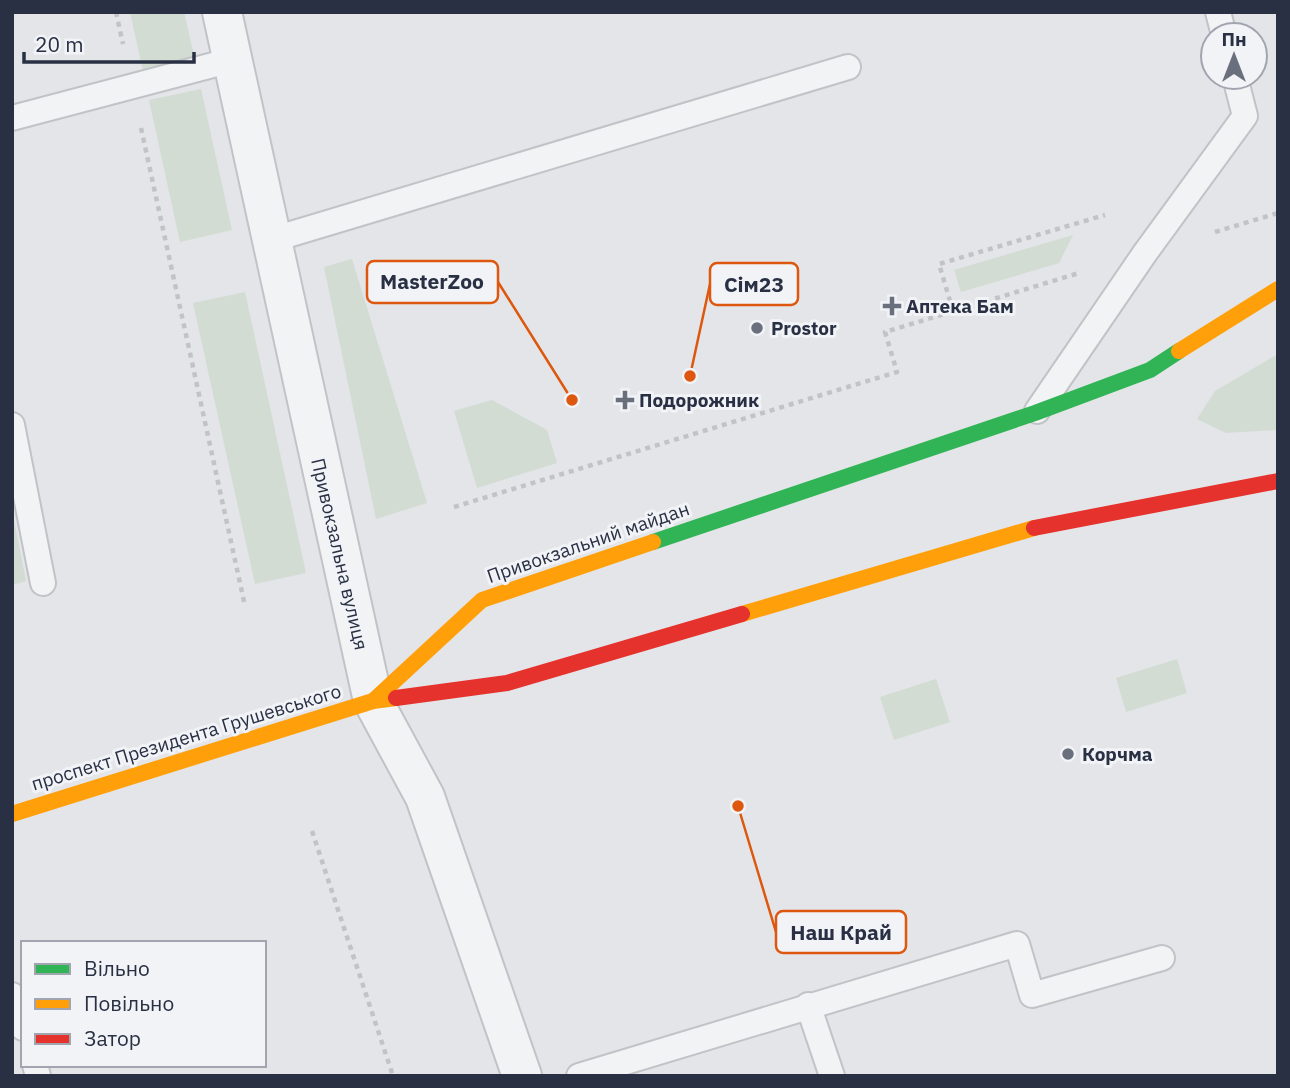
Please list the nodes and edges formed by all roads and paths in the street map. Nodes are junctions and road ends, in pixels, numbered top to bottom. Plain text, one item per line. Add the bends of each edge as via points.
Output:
1 (116, 12) edge
2 (222, 12) edge
3 (232, 60) junction
4 (848, 67) dead end
5 (132, 86) junction
6 (1238, 91) edge
7 (12, 118) edge
8 (1105, 215) dead end
9 (271, 240) junction
10 (1071, 275) dead end
11 (1278, 289) edge
12 (953, 311) junction
13 (1035, 413) junction
14 (12, 425) edge
15 (1278, 481) edge
16 (454, 508) dead end
17 (43, 583) dead end
18 (245, 606) dead end
19 (373, 701) junction
20 (12, 814) edge
21 (312, 831) dead end
22 (1162, 958) dead end
23 (12, 995) edge
24 (808, 1005) junction
25 (21, 1022) edge
26 (393, 1076) edge
27 (522, 1076) edge
28 (579, 1076) edge
29 (832, 1076) edge

1 - 5 path
2 - 3 street, Привокзальна вулиця
3 - 5 lane
3 - 9 street, Привокзальна вулиця
4 - 9 lane
5 - 7 lane
5 - 18 path
6 - 13 lane via 1245,116
8 - 12 path via 939,264
9 - 19 street, Привокзальна вулиця
10 - 12 path
11 - 13 street, Привокзальний майдан via 1150,370
12 - 16 path via 885,332 897,372
13 - 19 street, Привокзальний майдан via 482,600
14 - 17 lane
15 - 19 street via 1028,529 507,683
19 - 20 street, проспект Президента Грушевського
19 - 27 street, Привокзальна вулиця via 425,797
21 - 26 path
22 - 24 lane via 1032,995 1017,944
23 - 25 lane
24 - 28 lane
24 - 29 lane

